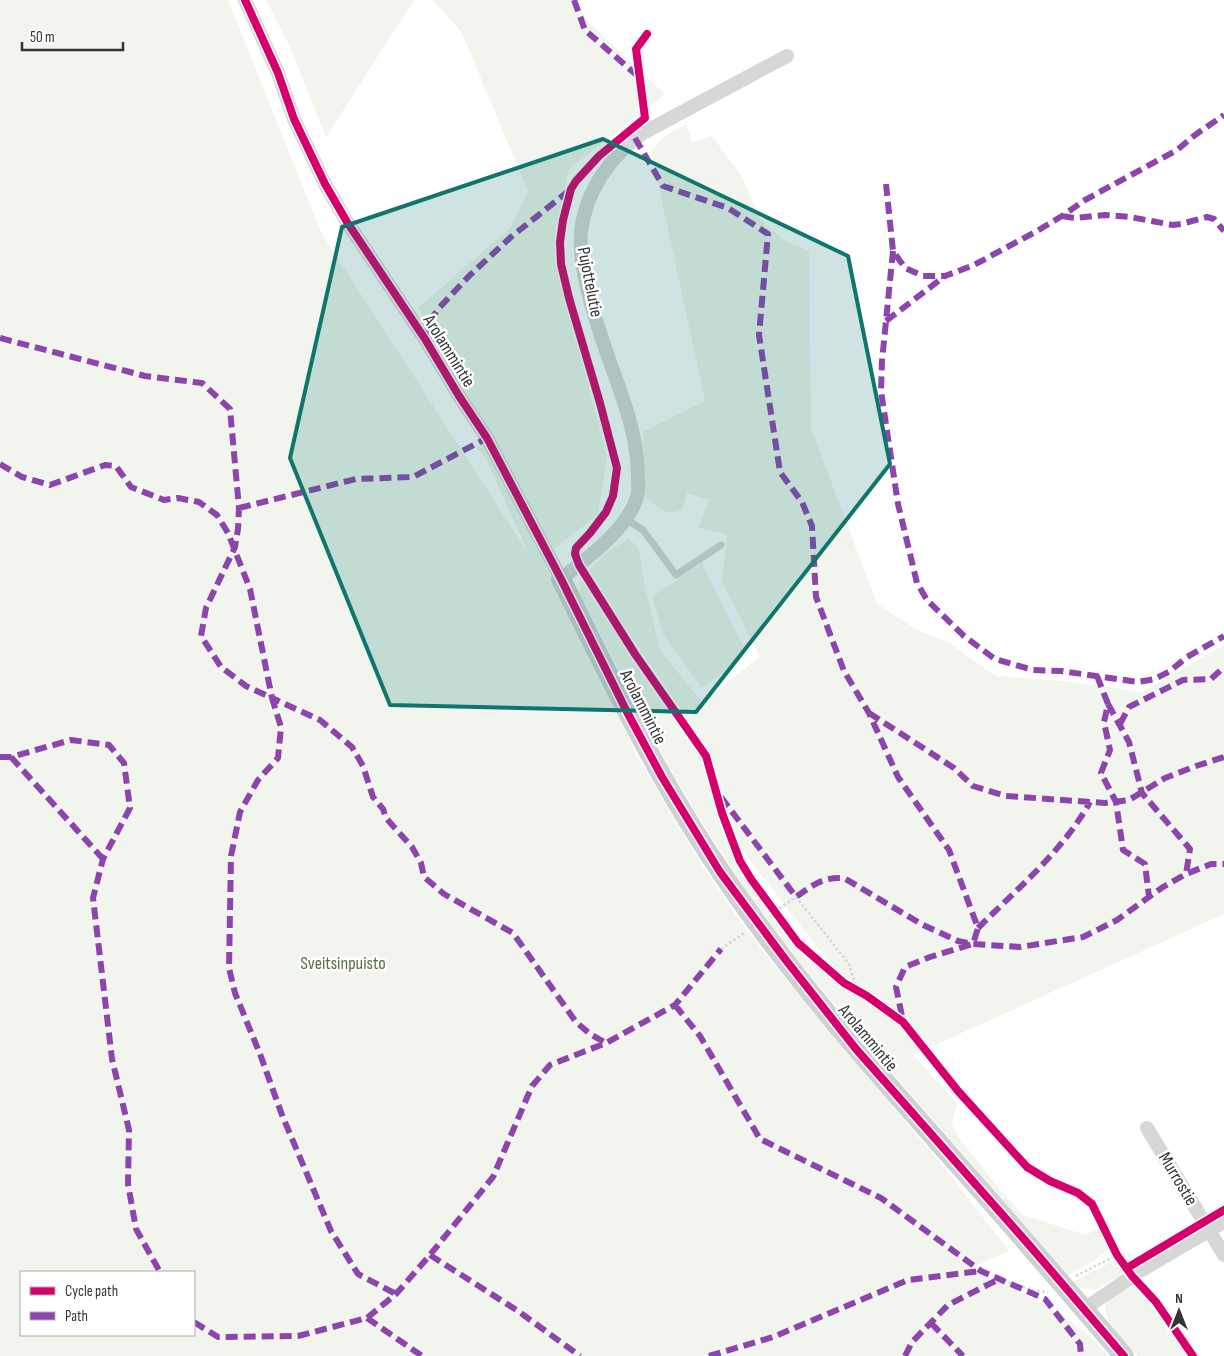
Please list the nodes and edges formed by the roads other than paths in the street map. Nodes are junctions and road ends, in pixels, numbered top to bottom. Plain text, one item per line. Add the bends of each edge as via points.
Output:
1 (245, 0) edge
2 (787, 56) dead end
3 (626, 519) junction
4 (721, 545) dead end
5 (561, 579) junction
6 (1147, 1128) dead end
7 (1224, 1222) edge
8 (1210, 1231) junction
9 (1224, 1255) edge
10 (1084, 1309) junction
11 (1124, 1356) edge

1 - 5 street, Arolammintie via 324,184 487,438
2 - 3 street, Pujottelutie via 635,138 607,166 586,209 581,249 586,281 629,416 638,459 638,493
3 - 4 lane via 643,530 676,575
3 - 5 street, Pujottelutie via 590,557
5 - 10 street, Arolammintie via 627,712 720,872 856,1049
6 - 8 street, Murrostie
7 - 8 street
8 - 9 street, Murrostie
8 - 10 street via 1132,1276
10 - 11 street, Arolammintie

